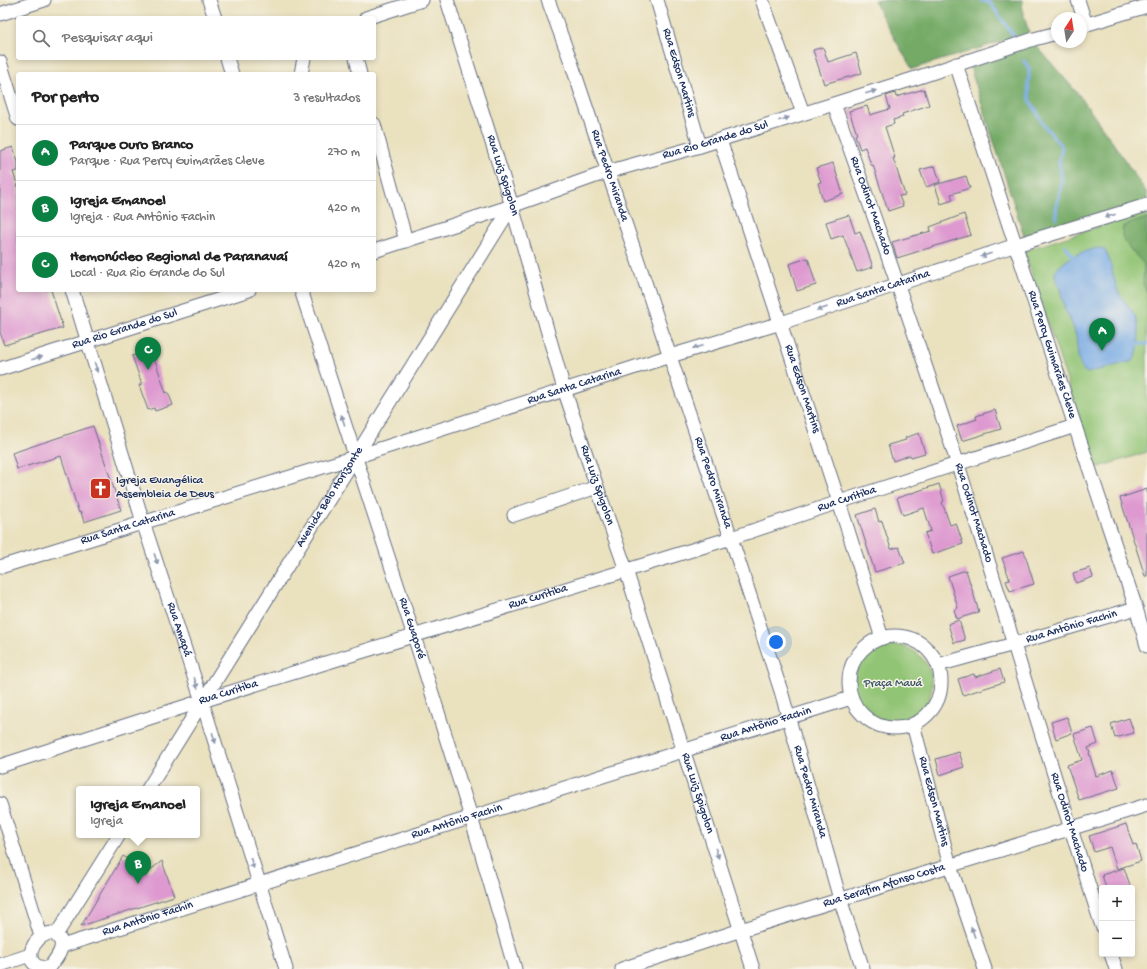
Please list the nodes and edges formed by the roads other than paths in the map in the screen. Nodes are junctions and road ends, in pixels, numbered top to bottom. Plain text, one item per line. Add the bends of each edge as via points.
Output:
1 (44, 0) edge
2 (209, 0) edge
3 (422, 0) edge
4 (447, 0) edge
5 (548, 0) edge
6 (657, 0) edge
7 (762, 0) edge
8 (1078, 0) edge
9 (1147, 6) edge
10 (1080, 12) edge
11 (0, 14) edge
12 (214, 16) edge
13 (372, 16) edge
14 (1087, 25) edge
15 (1051, 35) edge
16 (228, 60) edge
17 (304, 60) edge
18 (356, 60) edge
19 (0, 62) edge
20 (956, 64) junction
21 (231, 72) edge
22 (301, 72) edge
23 (360, 72) edge
24 (834, 104) junction
25 (16, 113) edge
26 (803, 113) junction
27 (376, 131) edge
28 (720, 140) junction
29 (700, 146) junction
30 (607, 172) junction
31 (1147, 204) edge
32 (512, 206) junction
33 (406, 241) junction
34 (1016, 245) junction
35 (376, 250) edge
36 (898, 283) junction
37 (73, 292) edge
38 (243, 292) edge
39 (301, 292) edge
40 (781, 323) junction
41 (88, 342) junction
42 (670, 356) junction
43 (0, 370) edge
44 (564, 389) junction
45 (1075, 426) junction
46 (355, 457) junction
47 (957, 464) junction
48 (597, 486) junction
49 (839, 502) junction
50 (514, 515) dead end
51 (144, 522) junction
52 (731, 538) junction
53 (0, 567) edge
54 (626, 570) junction
55 (1136, 608) junction
56 (414, 636) junction
57 (882, 638) junction
58 (1014, 644) junction
59 (1147, 646) edge
60 (938, 665) junction
61 (851, 698) junction
62 (202, 701) junction
63 (789, 718) junction
64 (913, 724) junction
65 (684, 749) junction
66 (0, 766) edge
67 (150, 786) edge
68 (0, 804) edge
69 (1147, 805) edge
70 (471, 817) junction
71 (1070, 828) junction
72 (117, 838) edge
73 (950, 866) junction
74 (259, 884) junction
75 (840, 899) junction
76 (1100, 921) edge
77 (741, 930) junction
78 (41, 936) junction
79 (59, 940) junction
80 (1112, 957) edge
81 (34, 964) edge
82 (0, 965) edge
83 (51, 967) edge
84 (286, 969) edge
85 (515, 969) edge
86 (622, 969) edge
87 (753, 969) edge
88 (863, 969) edge
89 (985, 969) edge
90 (1116, 969) edge

1 - 11 street
2 - 12 street
3 - 13 street
4 - 32 street, Rua Luiz Spigolon
5 - 30 street, Rua Pedro Miranda
6 - 29 street, Rua Edson Martins
7 - 26 street
8 - 10 street
9 - 14 street
15 - 20 street, Rua Rio Grande do Sul
16 - 21 street
17 - 22 street
18 - 23 street
19 - 25 street
24 -> 20 street, Rua Rio Grande do Sul
20 - 34 street, Rua Percy Guimarães Cleve
24 - 26 street, Rua Rio Grande do Sul
24 - 36 street, Rua Odinot Machado
28 -> 26 street, Rua Rio Grande do Sul
27 - 33 street
28 - 29 street, Rua Rio Grande do Sul
28 - 40 street, Rua Edson Martins
29 - 30 street, Rua Rio Grande do Sul
30 - 32 street, Rua Rio Grande do Sul
30 - 42 street, Rua Pedro Miranda
31 -> 34 street, Rua Santa Catarina
32 - 33 street, Rua Rio Grande do Sul
32 - 44 street, Rua Luiz Spigolon
32 - 46 street, Avenida Belo Horizonte
33 - 35 street, Rua Rio Grande do Sul
34 -> 36 street, Rua Santa Catarina
34 - 45 street, Rua Percy Guimarães Cleve
36 -> 40 street, Rua Santa Catarina
36 - 47 street, Rua Odinot Machado
37 - 41 street, Rua Amapá
38 - 41 street, Rua Rio Grande do Sul
46 -> 39 street, Rua Guaporé
40 -> 42 street, Rua Santa Catarina
40 - 49 street, Rua Edson Martins
43 -> 41 street, Rua Rio Grande do Sul
41 -> 51 street, Rua Amapá
42 - 44 street, Rua Santa Catarina
42 - 52 street, Rua Pedro Miranda
44 - 46 street, Rua Santa Catarina
44 - 48 street, Rua Luiz Spigolon
45 - 47 street, Rua Curitiba
45 - 55 street, Rua Percy Guimarães Cleve
46 - 51 street, Rua Santa Catarina
46 - 56 street, Rua Guaporé
46 - 62 street, Avenida Belo Horizonte
47 - 49 street, Rua Curitiba
47 - 58 street, Rua Odinot Machado
48 - 50 street
48 - 54 street, Rua Luiz Spigolon
49 - 52 street, Rua Curitiba
49 - 57 street, Rua Edson Martins
51 - 53 street, Rua Santa Catarina
51 -> 62 street, Rua Amapá
52 - 54 street, Rua Curitiba
52 - 63 street, Rua Pedro Miranda
54 - 56 street, Rua Curitiba
54 - 65 street, Rua Luiz Spigolon
55 - 58 street, Rua Antônio Fachin
55 - 59 street, Rua Percy Guimarães Cleve
56 - 62 street, Rua Curitiba
56 - 70 street, Rua Guaporé
57 - 60 street via 909,638 931,653
57 - 61 street via 870,643 854,661 849,679
58 - 60 street, Rua Antônio Fachin
58 - 71 street, Rua Odinot Machado
60 - 64 street via 941,688 938,700 924,718
61 - 63 street, Rua Antônio Fachin
61 - 64 street via 859,711 870,721 884,727 899,728
62 - 66 street, Rua Curitiba
62 - 67 street, Avenida Belo Horizonte
62 -> 74 street, Rua Amapá
63 - 65 street, Rua Antônio Fachin
63 - 75 street, Rua Pedro Miranda
64 - 73 street, Rua Edson Martins
65 - 70 street, Rua Antônio Fachin
65 -> 77 street, Rua Luiz Spigolon
68 - 78 street
69 - 71 street, Rua Serafim Afonso Costa
70 - 74 street, Rua Antônio Fachin
70 - 85 street, Rua Guaporé
71 - 73 street, Rua Serafim Afonso Costa
71 - 76 street, Rua Odinot Machado
72 - 79 street
73 - 75 street, Rua Serafim Afonso Costa
89 -> 73 street, Rua Edson Martins
74 - 79 street, Rua Antônio Fachin
74 - 84 street, Rua Amapá
75 - 77 street, Rua Serafim Afonso Costa
75 - 88 street, Rua Pedro Miranda
77 - 86 street, Rua Serafim Afonso Costa
77 - 87 street, Rua Luiz Spigolon
78 - 79 street via 52,933
78 - 81 street via 32,951
79 - 83 street via 61,950
80 - 90 street
81 - 82 street
81 - 83 street via 43,968

